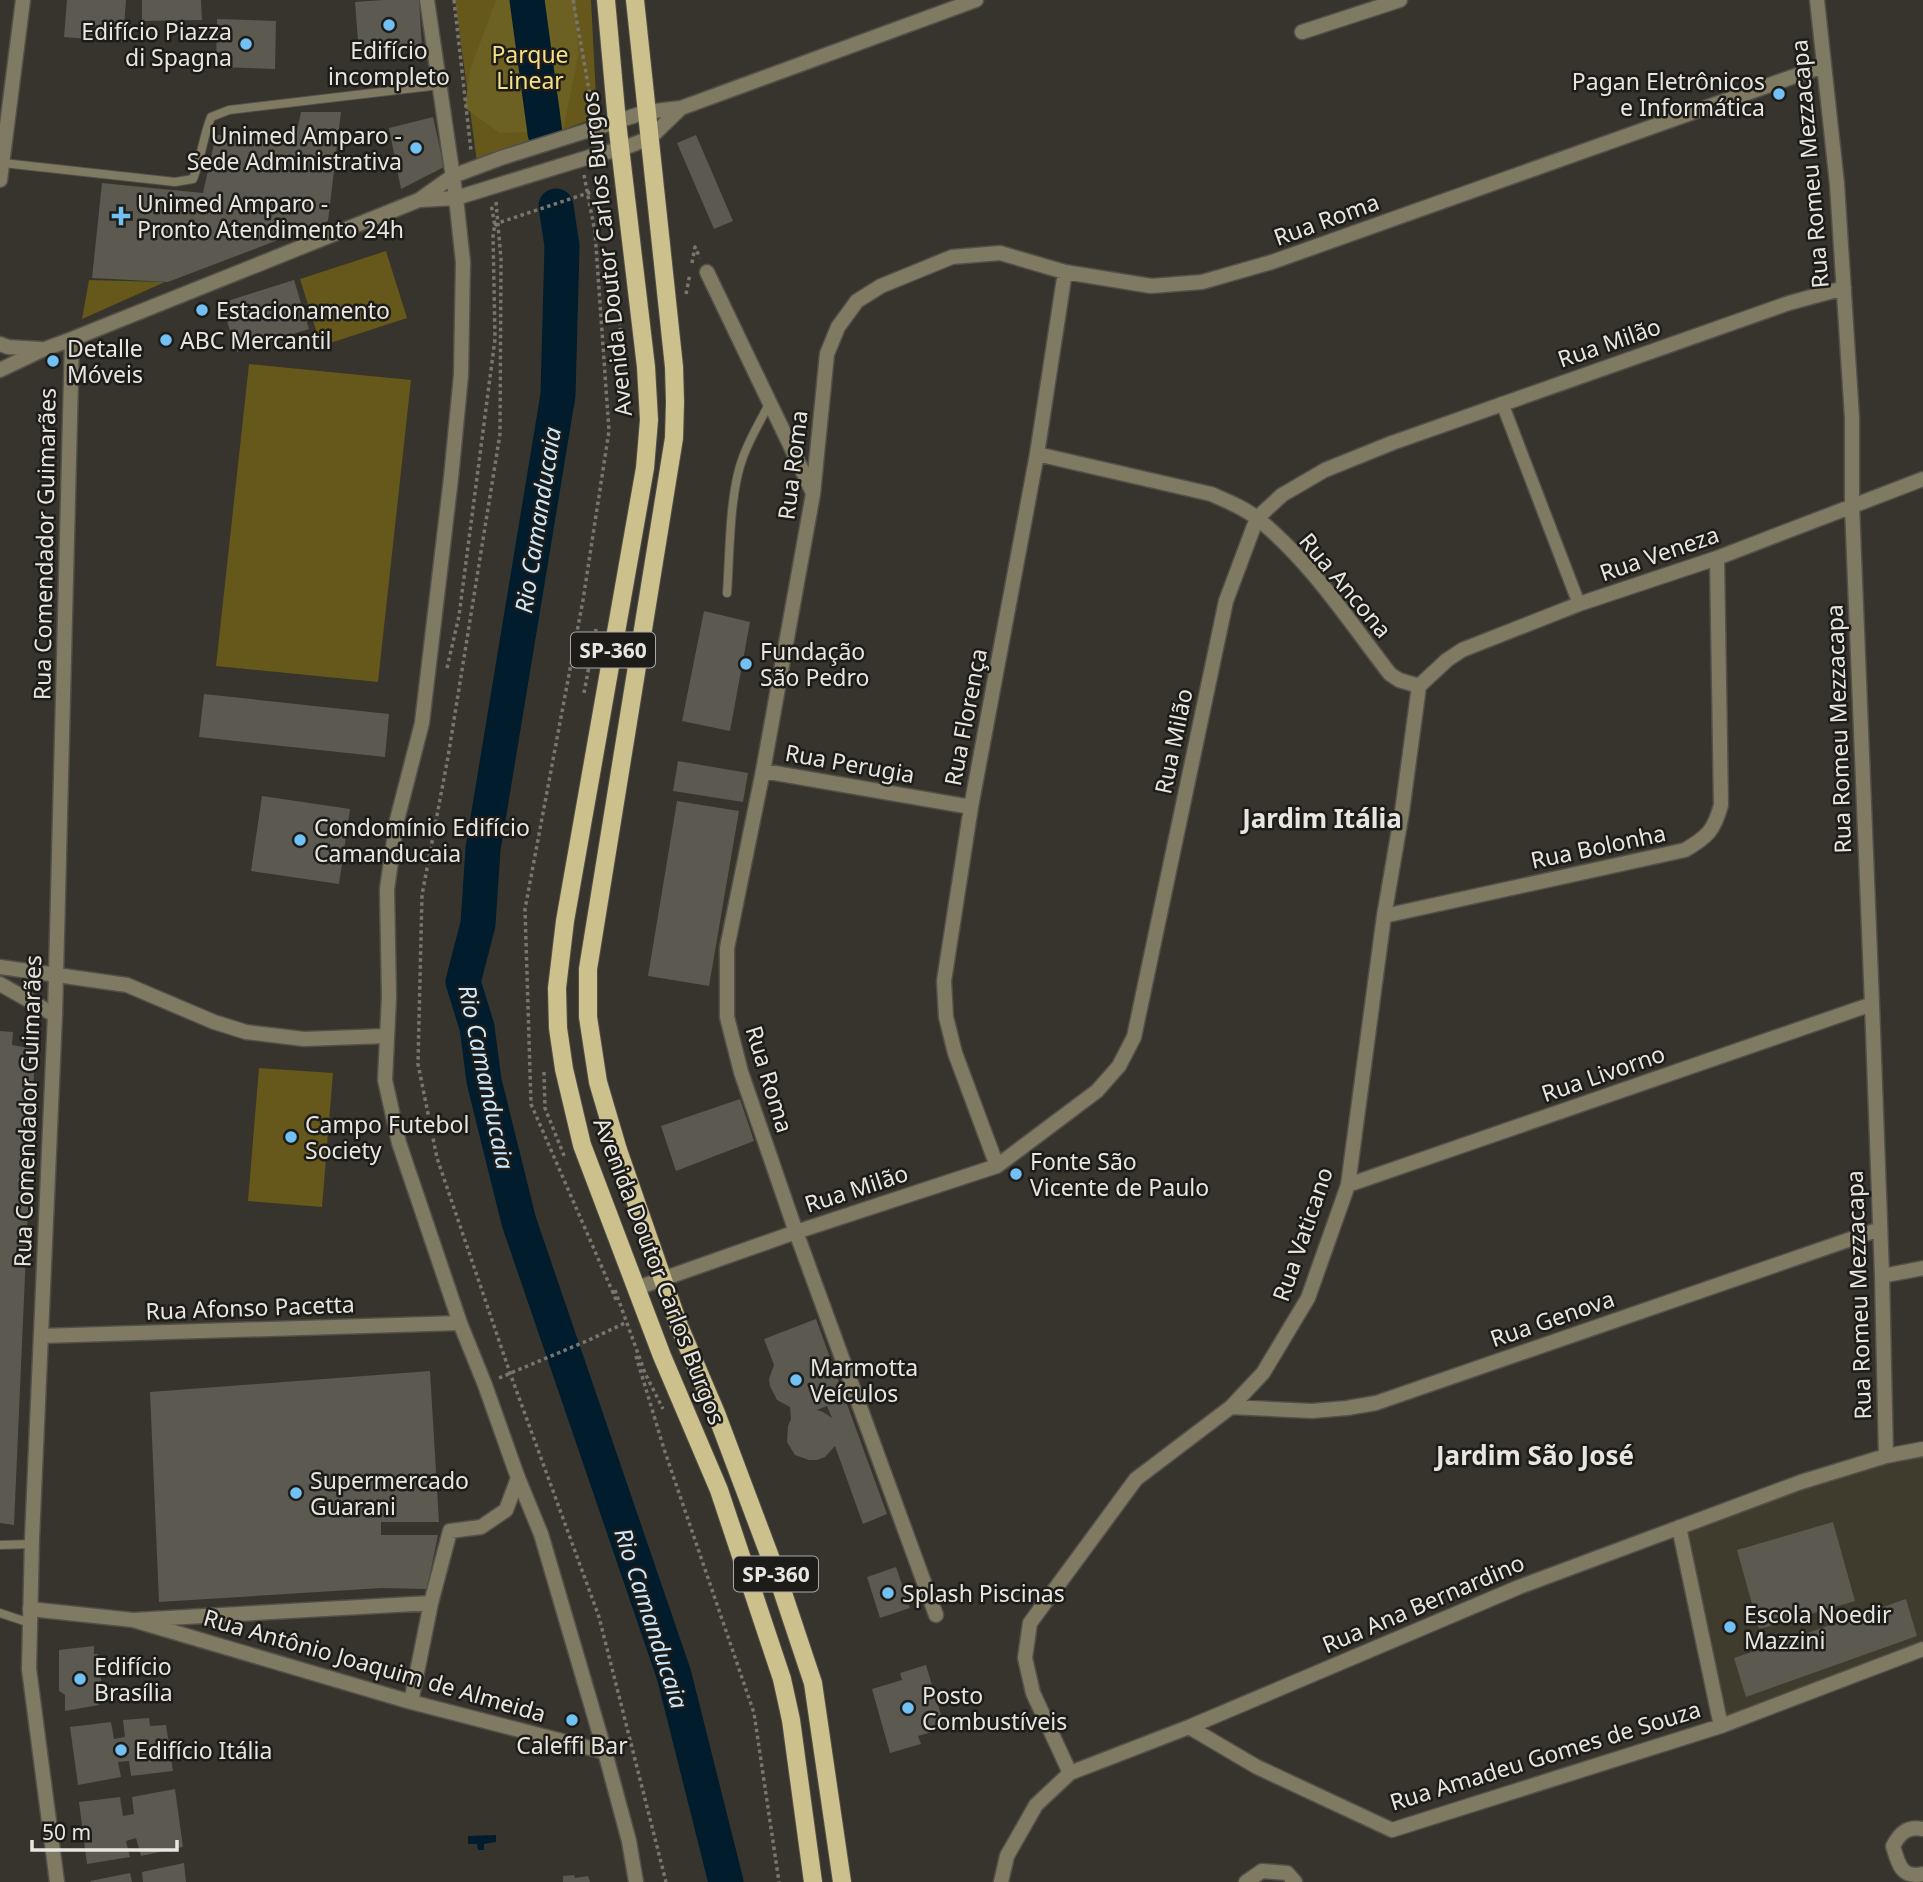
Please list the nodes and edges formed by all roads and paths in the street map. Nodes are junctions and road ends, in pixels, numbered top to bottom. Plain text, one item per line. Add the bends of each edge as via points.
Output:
1 (23, 0) edge
2 (427, 0) edge
3 (454, 0) edge
4 (573, 0) edge
5 (606, 0) edge
6 (635, 0) edge
7 (976, 0) edge
8 (1817, 0) edge
9 (1395, 1) edge
10 (1302, 32) dead end
11 (1823, 66) junction
12 (440, 85) junction
13 (681, 108) junction
14 (646, 112) junction
15 (617, 122) junction
16 (597, 128) junction
17 (3, 138) edge
18 (650, 138) junction
19 (621, 149) junction
20 (581, 159) junction
21 (472, 160) dead end
22 (3, 163) junction
23 (453, 176) junction
24 (0, 180) edge
25 (496, 185) junction
26 (608, 192) dead end
27 (588, 194) junction
28 (456, 198) junction
29 (419, 200) junction
30 (496, 224) junction
31 (707, 272) dead end
32 (1065, 272) junction
33 (1844, 288) junction
34 (618, 302) dead end
35 (72, 339) junction
36 (0, 344) edge
37 (42, 349) junction
38 (0, 370) edge
39 (770, 402) junction
40 (1502, 403) junction
41 (628, 412) dead end
42 (1037, 454) junction
43 (1923, 479) edge
44 (813, 494) junction
45 (1852, 506) junction
46 (1257, 519) junction
47 (1717, 558) junction
48 (727, 593) dead end
49 (1580, 604) junction
50 (597, 623) dead end
51 (444, 680) dead end
52 (1419, 686) junction
53 (583, 704) dead end
54 (763, 771) junction
55 (971, 807) junction
56 (1384, 916) junction
57 (0, 967) edge
58 (56, 974) junction
59 (0, 984) edge
60 (1872, 1004) junction
61 (55, 1015) junction
62 (386, 1036) junction
63 (544, 1069) dead end
64 (566, 1160) dead end
65 (997, 1166) junction
66 (1348, 1185) junction
67 (1880, 1229) junction
68 (796, 1232) junction
69 (606, 1261) dead end
70 (1923, 1268) edge
71 (1882, 1276) junction
72 (663, 1279) junction
73 (637, 1288) junction
74 (648, 1320) junction
75 (460, 1322) junction
76 (625, 1322) junction
77 (41, 1336) junction
78 (510, 1373) junction
79 (1231, 1407) junction
80 (666, 1416) dead end
81 (1923, 1449) edge
82 (1885, 1457) junction
83 (518, 1478) junction
84 (1679, 1527) junction
85 (32, 1544) junction
86 (0, 1545) edge
87 (431, 1603) junction
88 (0, 1613) edge
89 (936, 1615) dead end
90 (30, 1616) junction
91 (133, 1620) junction
92 (1923, 1649) edge
93 (411, 1702) junction
94 (1721, 1726) junction
95 (1189, 1727) junction
96 (605, 1752) junction
97 (1070, 1773) junction
98 (1923, 1829) edge
99 (1923, 1874) edge
100 (1291, 1877) edge
101 (57, 1882) edge
102 (636, 1882) edge
103 (666, 1882) edge
104 (779, 1882) edge
105 (813, 1882) edge
106 (842, 1882) edge
107 (1001, 1882) edge
108 (1246, 1882) edge

1 - 17 street
2 - 12 street
3 - 21 path
4 - 16 path
5 - 15 main road, Avenida Doutor Carlos Burgos / SP-360
6 - 14 main road, Avenida Doutor Carlos Burgos / SP-360
7 - 13 street
8 - 11 street, Rua Romeu Mezzacapa
9 - 10 street
11 - 32 street, Rua Roma via 1285,257 1202,282 1151,286
11 - 33 street, Rua Romeu Mezzacapa
12 - 22 lane via 229,110 211,117 193,179 175,182
12 - 23 street
13 - 14 street
13 - 18 street
14 - 15 street
14 - 18 main road, Avenida Doutor Carlos Burgos / SP-360
15 - 16 street
15 - 19 main road, Avenida Doutor Carlos Burgos / SP-360
16 - 23 street
17 - 22 street
18 - 19 street
18 - 72 main road, Avenida Doutor Carlos Burgos / SP-360 via 674,368 674,438 588,969 588,1017 598,1082
19 - 20 street
19 - 73 main road, Avenida Doutor Carlos Burgos / SP-360 via 649,420 645,468 557,988 564,1069 582,1145
20 - 25 street
20 - 27 path
22 - 24 street
23 - 28 street
23 - 29 street
25 - 28 street
25 - 30 path
26 - 27 path via 603,188
27 - 30 path
27 - 76 path via 595,232 609,431 583,600 525,909 531,1104
28 - 29 street
28 - 62 street via 463,262 461,375 422,723 397,820 387,889
29 - 35 street
30 - 51 path via 495,339 459,616
30 - 78 path via 501,259 500,434 422,895 418,1064 437,1158
31 - 39 street
32 - 42 street, Rua Florença
32 - 44 street, Rua Roma via 1000,254 953,257 856,301 827,354
33 - 40 street, Rua Milão
33 - 45 street, Rua Romeu Mezzacapa
34 - 41 path
35 - 37 street
35 - 58 street, Rua Comendador Guimarães
36 - 37 street
37 - 38 street
39 - 44 street
39 - 48 lane via 736,484
40 - 46 street, Rua Milão via 1325,470 1282,495
40 - 49 street
42 - 46 street, Rua Ancona via 1211,495
42 - 55 street, Rua Florença
43 - 45 street, Rua Veneza
44 - 54 street, Rua Roma
45 - 47 street, Rua Veneza
45 - 60 street, Rua Romeu Mezzacapa
46 - 52 street, Rua Ancona via 1307,566 1390,674
46 - 65 street, Rua Milão via 1226,601 1134,1037 1119,1066 1097,1091
47 - 49 street, Rua Veneza
47 - 56 street, Rua Bolonha via 1721,805 1715,825 1704,839 1685,850
49 - 52 street, Rua Veneza via 1462,650
50 - 53 path
52 - 56 street, Rua Vaticano
54 - 55 street, Rua Perugia
54 - 68 street, Rua Roma via 727,948 727,1017
55 - 65 street, Rua Florença via 944,981 946,1017
56 - 66 street, Rua Vaticano
57 - 58 street
58 - 61 street, Rua Comendador Guimarães
58 - 62 street via 127,985 246,1032 304,1039
59 - 61 street
60 - 66 street, Rua Livorno
60 - 67 street, Rua Romeu Mezzacapa
61 - 77 street, Rua Comendador Guimarães
62 - 75 street via 385,1080 399,1143
63 - 64 path via 545,1108
65 - 68 street, Rua Milão
66 - 79 street, Rua Vaticano via 1308,1298 1263,1373
67 - 71 street, Rua Romeu Mezzacapa
67 - 79 street, Rua Genova via 1376,1403 1312,1411
68 - 72 street, Rua Milão
68 - 89 street, Rua Roma
69 - 76 path
70 - 71 street
71 - 82 street, Rua Romeu Mezzacapa
72 - 73 street, Rua Milão
72 - 106 main road, Avenida Doutor Carlos Burgos / SP-360 via 809,1671
73 - 74 main road, Avenida Doutor Carlos Burgos / SP-360
74 - 76 path
74 - 105 main road, Avenida Doutor Carlos Burgos / SP-360 via 719,1490 782,1679
75 - 77 street, Rua Afonso Pacetta
75 - 83 street
76 - 78 path
76 - 80 path
76 - 104 path via 754,1713
77 - 85 street, Rua Comendador Guimarães
78 - 103 path via 599,1617
79 - 97 street, Rua Vaticano via 1136,1479 1030,1623 1025,1658 1033,1693
81 - 82 street, Rua Ana Bernardino
82 - 84 street, Rua Ana Bernardino
83 - 87 street via 506,1510 481,1527 450,1531
83 - 96 street via 541,1534
84 - 94 street
84 - 95 street, Rua Ana Bernardino via 1519,1587
85 - 86 lane
85 - 90 street, Rua Comendador Guimarães
87 - 91 street
87 - 93 street
88 - 90 lane
90 - 91 street
90 - 101 street, Rua Comendador Guimarães via 29,1669
91 - 93 street, Rua Antônio Joaquim de Almeida
92 - 94 street, Rua Amadeu Gomes de Souza
93 - 96 street, Rua Antônio Joaquim de Almeida
94 - 95 street, Rua Amadeu Gomes de Souza via 1392,1829 1256,1767
95 - 97 street, Rua Ana Bernardino
96 - 102 street
97 - 107 street, Rua Ana Bernardino via 1036,1805 1007,1856
98 - 99 street via 1914,1827 1900,1833 1893,1846 1904,1871
100 - 108 street via 1262,1871

